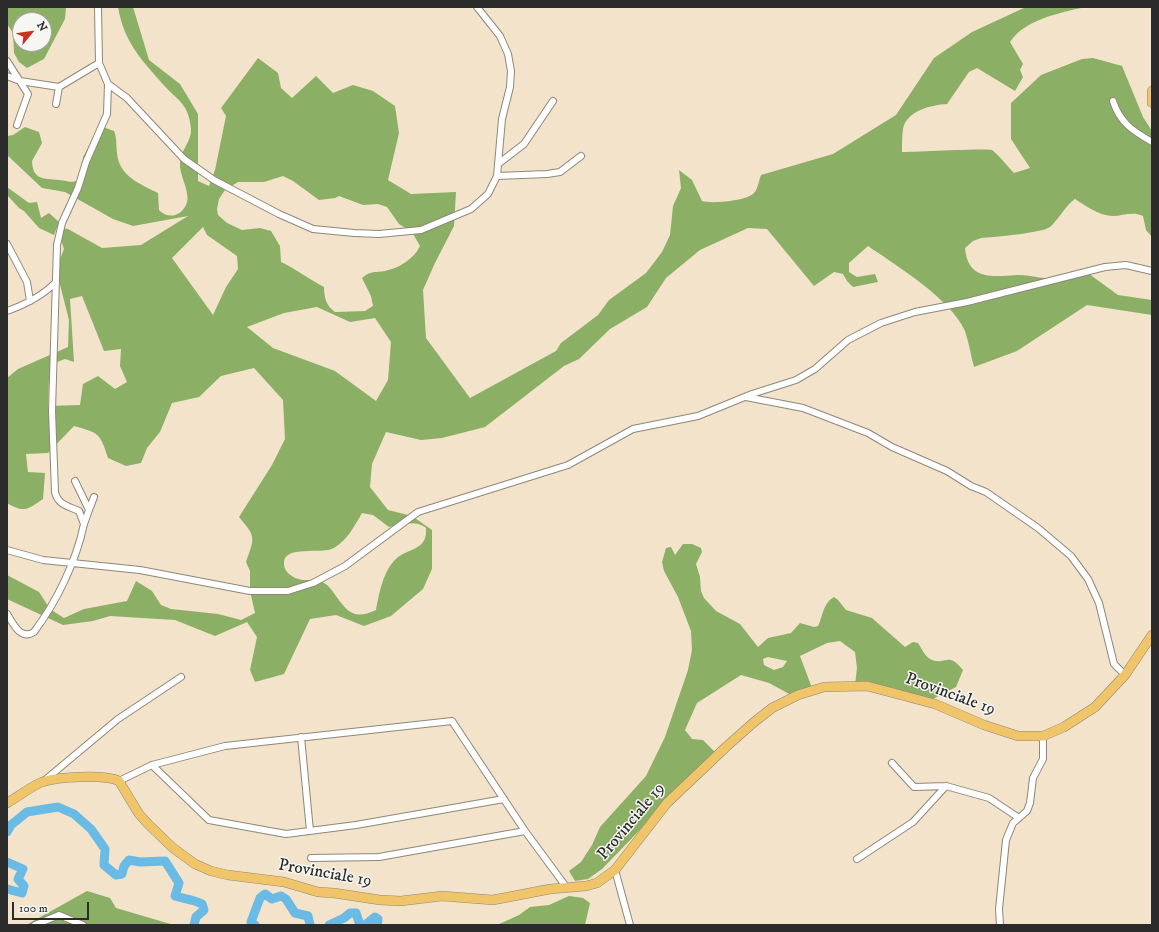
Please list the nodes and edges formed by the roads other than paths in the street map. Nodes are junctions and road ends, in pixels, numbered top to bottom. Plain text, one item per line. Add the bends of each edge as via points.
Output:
1 (98, 7) edge
2 (477, 7) edge
3 (7, 62) edge
4 (99, 63) junction
5 (7, 76) edge
6 (20, 81) junction
7 (108, 84) junction
8 (59, 87) junction
9 (1152, 91) edge
10 (1113, 100) dead end
11 (552, 101) dead end
12 (1152, 103) edge
13 (56, 104) dead end
14 (17, 125) dead end
15 (1152, 142) edge
16 (581, 156) dead end
17 (498, 164) junction
18 (497, 176) junction
19 (7, 244) edge
20 (1152, 271) edge
21 (54, 283) junction
22 (30, 301) junction
23 (7, 311) edge
24 (745, 397) junction
25 (75, 481) dead end
26 (94, 497) dead end
27 (89, 510) junction
28 (84, 524) junction
29 (7, 550) edge
30 (71, 562) junction
31 (7, 614) edge
32 (1152, 635) edge
33 (1125, 675) junction
34 (181, 677) dead end
35 (1043, 736) junction
36 (301, 737) junction
37 (892, 763) dead end
38 (152, 765) junction
39 (119, 781) junction
40 (42, 782) junction
41 (946, 786) junction
42 (504, 799) junction
43 (7, 803) edge
44 (1019, 818) junction
45 (310, 831) junction
46 (525, 831) junction
47 (311, 858) dead end
48 (857, 859) dead end
49 (615, 870) junction
50 (567, 888) junction
51 (35, 925) edge
52 (83, 925) edge
53 (630, 925) edge
54 (1000, 925) edge

1 - 4 street
2 - 17 street via 500,36 508,54 511,71 502,119
3 - 6 street
4 - 7 street
4 - 8 street
5 - 6 street
6 - 8 street
6 - 14 street via 28,94
7 - 18 street via 127,98 184,159 198,170 279,214 313,228 379,234 421,230 471,209 488,194
7 - 21 street via 104,124 86,162 59,233
8 - 13 street
9 - 12 main road
10 - 15 street via 1124,122
11 - 17 street via 524,144
16 - 18 street via 560,172
17 - 18 street
19 - 22 street via 27,282
20 - 24 street via 1126,265 1105,266 974,300 914,312 886,321 848,340 806,375
21 - 22 street via 47,291
21 - 28 street via 54,492 58,502 78,510
22 - 23 street
24 - 30 street via 698,416 633,429 568,465 418,512 345,566 313,583 288,591 250,591 140,570
24 - 33 street via 803,408 868,433 986,492 1038,528 1071,556 1088,579 1099,603 1114,664
25 - 27 street
26 - 27 street
27 - 28 street
28 - 30 street
29 - 30 street via 43,560
30 - 31 street via 56,599 34,632 30,635 18,631
32 - 33 main road, Provinciale 19
33 - 35 main road, Provinciale 19 via 1095,707 1064,727
34 - 40 street via 118,719
35 - 44 street via 1043,759 1033,778 1027,811
35 - 49 main road, Provinciale 19 via 1012,734 935,704 867,686 812,689 772,708 726,747 667,803
36 - 38 street via 225,746
36 - 42 street via 452,721
36 - 45 street
37 - 41 street via 914,787
38 - 39 street
38 - 45 street via 209,820 286,834
39 - 40 main road via 97,777
39 - 50 main road, Provinciale 19 via 139,814 149,825 173,848 195,864 211,871 284,882 318,892 380,900 401,901 442,896 493,900
40 - 43 main road
41 - 44 street via 989,798
41 - 48 street via 913,822
42 - 45 street via 356,826
42 - 46 street
44 - 54 street via 1010,828 1006,840 999,909
46 - 47 street via 379,857
46 - 50 street
49 - 50 main road, Provinciale 19 via 597,883
49 - 53 street
51 - 52 street via 59,915

